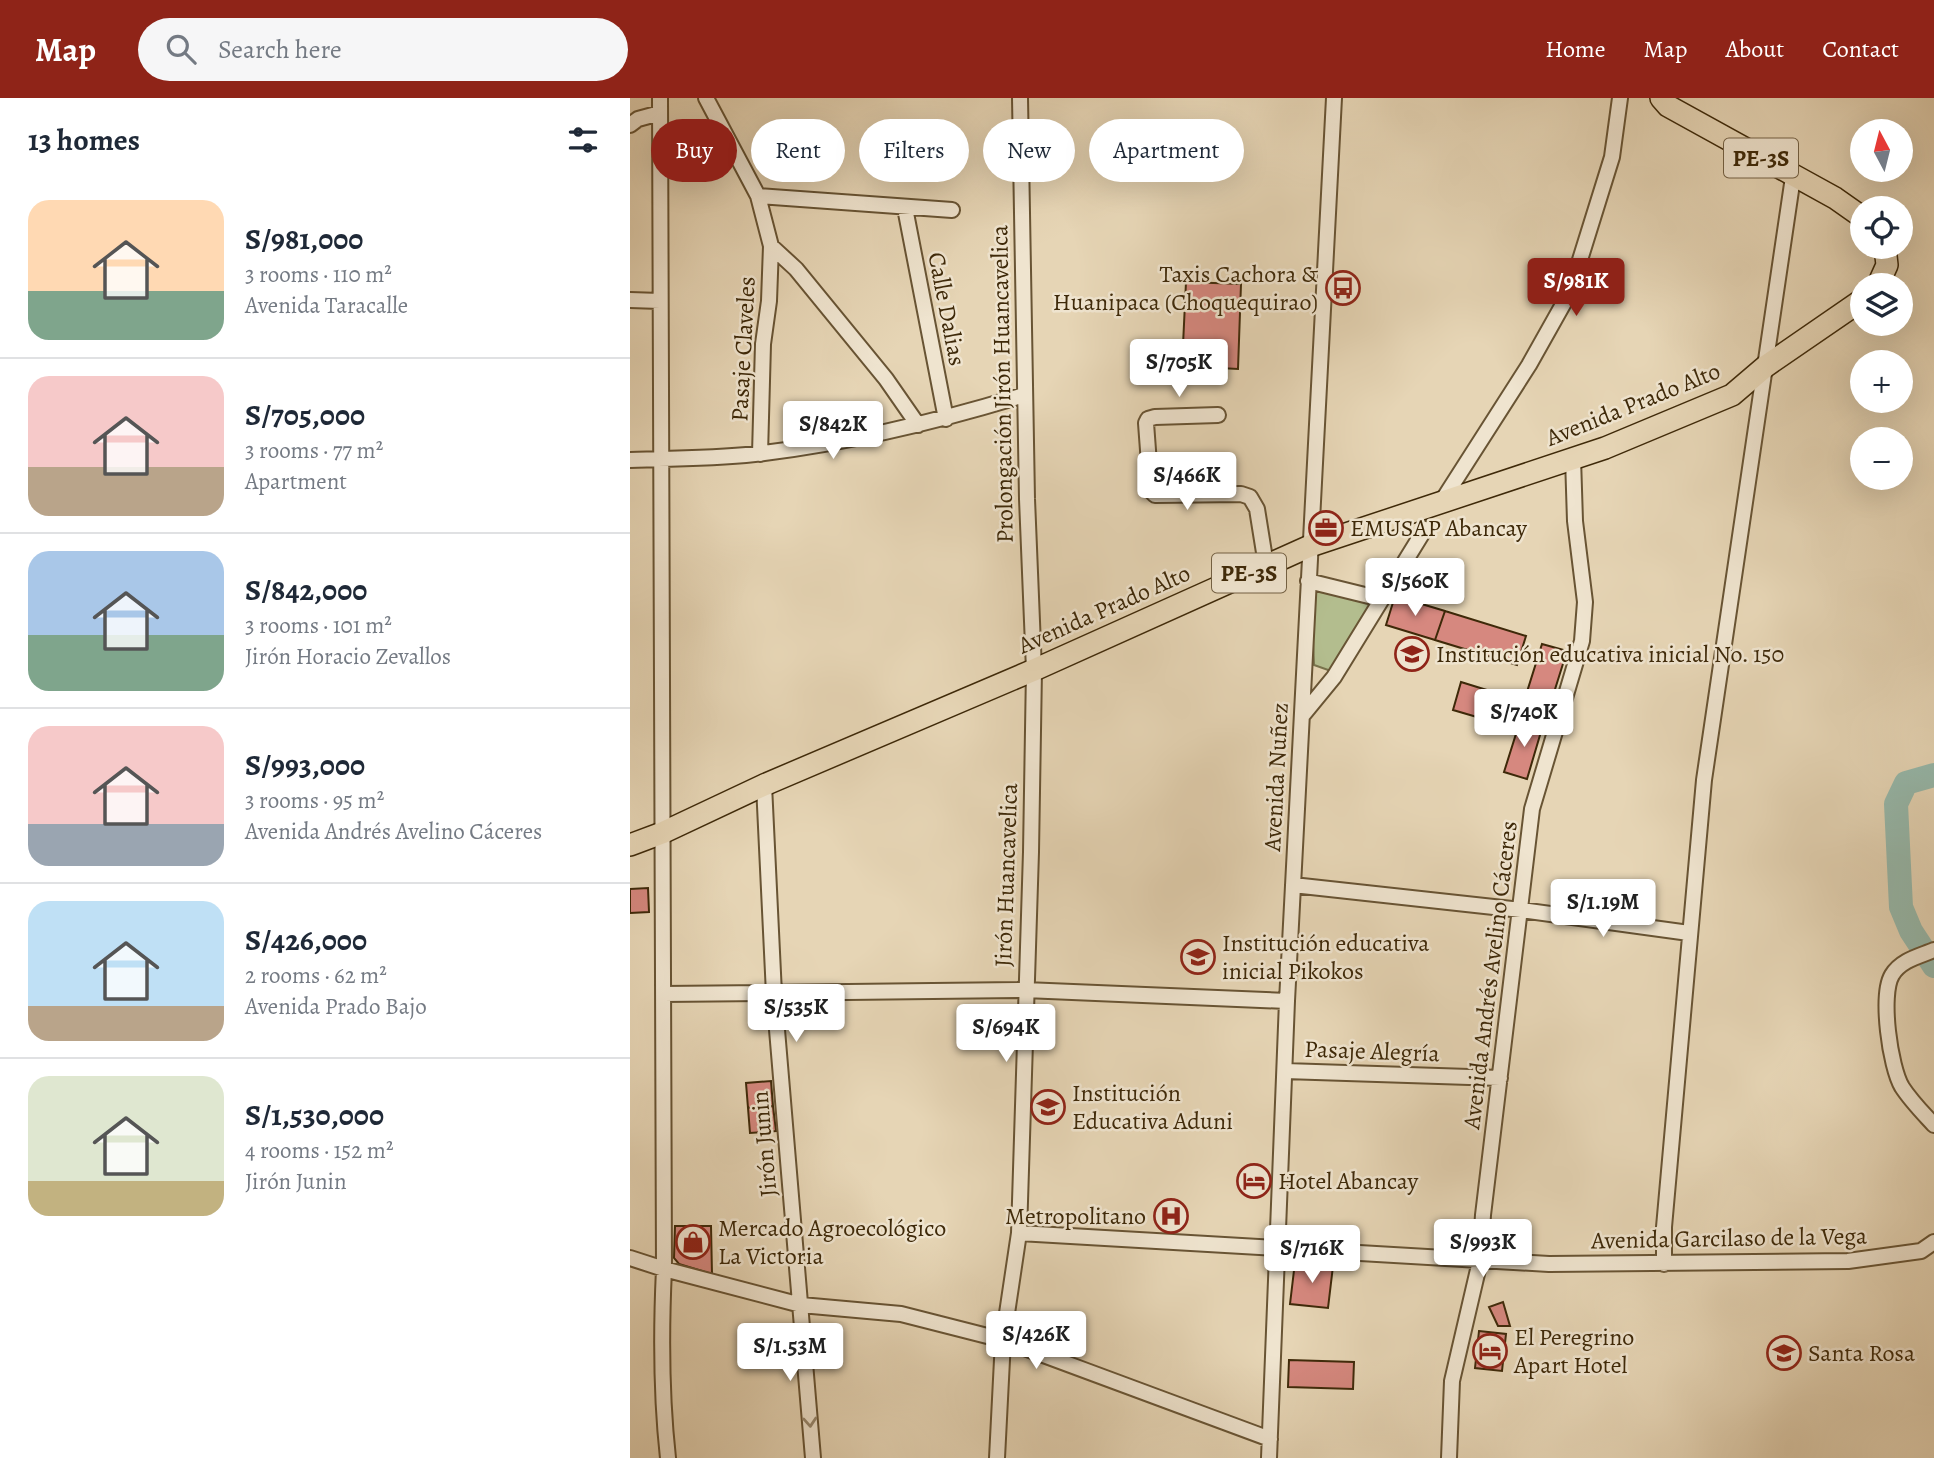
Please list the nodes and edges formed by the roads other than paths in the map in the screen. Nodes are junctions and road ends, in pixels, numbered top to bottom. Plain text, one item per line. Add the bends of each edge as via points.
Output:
1 (660, 98) edge
2 (706, 98) edge
3 (1020, 98) edge
4 (1334, 98) edge
5 (1620, 98) edge
6 (1661, 98) edge
7 (660, 113) junction
8 (630, 125) edge
9 (1793, 177) junction
10 (758, 196) junction
11 (905, 208) junction
12 (1850, 209) edge
13 (953, 210) dead end
14 (771, 246) junction
15 (630, 300) edge
16 (660, 301) junction
17 (1850, 308) edge
18 (1766, 366) junction
19 (1024, 395) junction
20 (1218, 415) dead end
21 (946, 419) junction
22 (918, 425) junction
23 (760, 454) junction
24 (1573, 458) junction
25 (660, 459) junction
26 (630, 460) edge
27 (1442, 501) junction
28 (1425, 528) dead end
29 (1310, 546) junction
30 (1266, 565) junction
31 (1308, 581) junction
32 (1381, 599) junction
33 (1034, 670) junction
34 (1302, 716) junction
35 (764, 785) junction
36 (662, 833) junction
37 (630, 845) edge
38 (1293, 885) junction
39 (1521, 909) junction
40 (1689, 933) junction
41 (1934, 950) edge
42 (1025, 990) junction
43 (663, 994) junction
44 (774, 995) junction
45 (1287, 1001) junction
46 (1285, 1071) junction
47 (1500, 1079) junction
48 (1934, 1125) edge
49 (1019, 1233) junction
50 (1934, 1242) edge
51 (1279, 1249) junction
52 (630, 1258) edge
53 (1480, 1261) junction
54 (1664, 1264) junction
55 (664, 1269) junction
56 (801, 1305) junction
57 (1003, 1340) junction
58 (1270, 1439) junction
59 (668, 1458) edge
60 (813, 1458) edge
61 (997, 1458) edge
62 (1269, 1458) edge
63 (1449, 1458) edge

1 - 7 street
2 - 10 street, Pasaje Claveles
3 - 19 street, Prolongación Jirón Huancavelica
4 - 29 street, Avenida Nuñez
5 - 27 street via 1612,158 1570,292 1529,366
6 - 9 highway, PE-3S
7 - 8 street
7 - 16 street
9 - 12 highway, PE-3S
9 - 18 street
10 - 11 street
10 - 14 street, Pasaje Claveles
11 - 13 street
11 - 21 street, Calle Dalias
14 - 22 street via 796,269
14 - 23 street, Pasaje Claveles
15 - 16 street
16 - 25 street
17 - 18 highway, Avenida Prado Alto / PE-3S
18 - 24 highway, Avenida Prado Alto / PE-3S via 1732,395
18 - 40 street via 1704,780
19 - 21 street
19 - 33 street, Prolongación Jirón Huancavelica
20 - 30 street via 1148,419 1151,491 1155,495 1250,497 1257,509
21 - 22 street
22 - 23 street
23 - 25 street
24 - 27 highway, Avenida Prado Alto / PE-3S
24 - 39 street, Avenida Andrés Avelino Cáceres via 1574,521 1585,603 1582,641 1532,809
25 - 26 street
25 - 36 street
27 - 29 highway, Avenida Prado Alto / PE-3S
28 - 32 street
29 - 30 highway, Avenida Prado Alto / PE-3S
29 - 31 street, Avenida Nuñez
30 - 33 highway, Avenida Prado Alto / PE-3S
31 - 32 street
31 - 34 street, Avenida Nuñez
32 - 34 street via 1334,677
33 - 35 highway, Avenida Prado Alto / PE-3S
33 - 42 street, Jirón Huancavelica
34 - 38 street, Avenida Nuñez
35 - 36 highway, Avenida Prado Alto / PE-3S
35 - 44 street, Jirón Junin
36 - 37 highway, Avenida Prado Alto / PE-3S
36 - 43 street
38 - 39 street
38 - 45 street, Avenida Nuñez
39 - 40 street
39 - 47 street, Avenida Andrés Avelino Cáceres
40 - 54 street
41 - 48 street via 1906,961 1891,976 1886,1009 1892,1060 1901,1085
42 - 44 street
42 - 45 street
42 - 49 street, Jirón Huancavelica
43 - 44 street
43 - 55 street
44 - 56 street, Jirón Junin
45 - 46 street, Avenida Nuñez
46 - 47 street, Pasaje Alegría
46 - 51 street, Avenida Nuñez
47 - 53 street, Avenida Andrés Avelino Cáceres
49 - 51 street, Avenida Garcilaso de la Vega
49 - 57 street, Jirón Huancavelica
50 - 54 street, Avenida Garcilaso de la Vega via 1921,1251 1848,1261
51 - 53 street, Avenida Garcilaso de la Vega
51 - 58 street, Avenida Nuñez
52 - 55 street
53 - 54 street, Avenida Garcilaso de la Vega
53 - 63 street, Avenida Andrés Avelino Cáceres via 1452,1381
55 - 56 street
55 - 59 street
56 - 57 street via 901,1314
56 -> 60 street, Jirón Junin
57 - 58 street
57 - 61 street, Jirón Huancavelica
58 - 62 street, Avenida Nuñez

